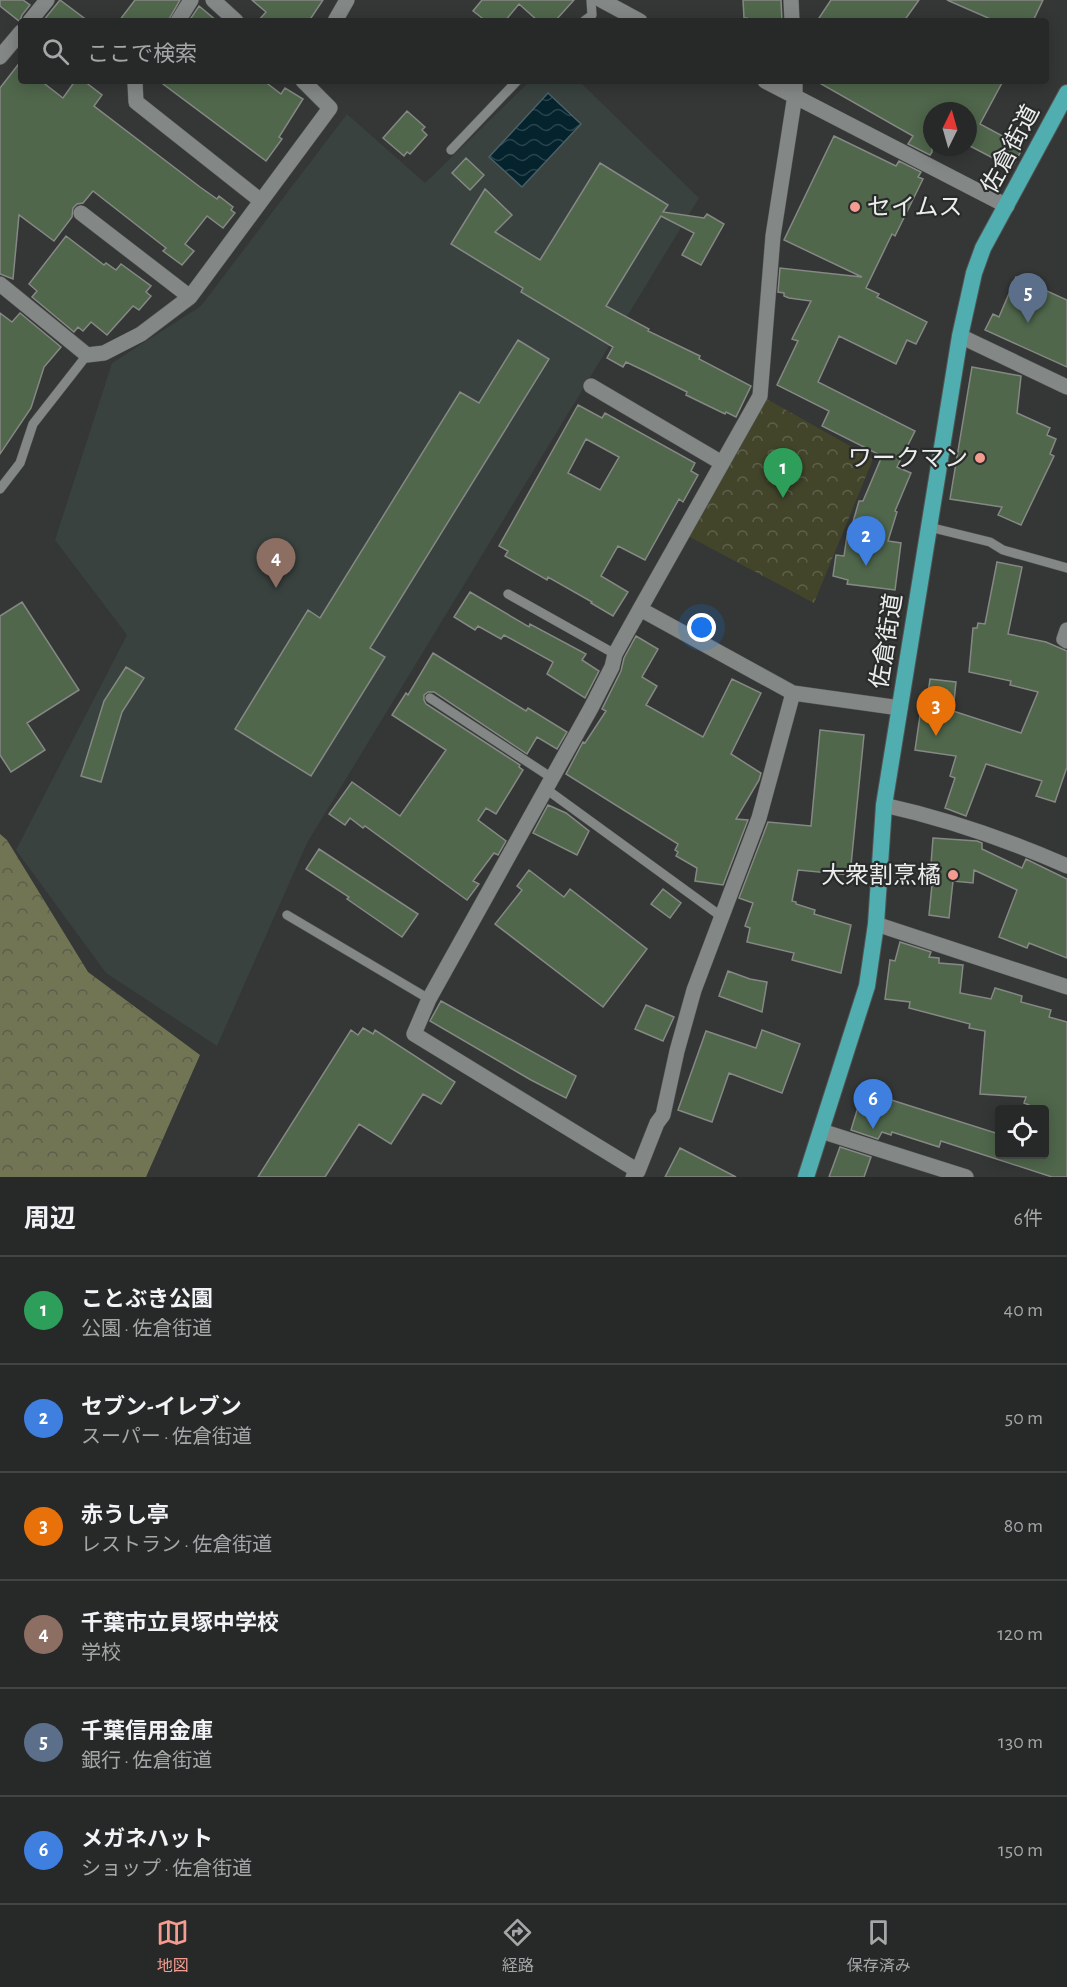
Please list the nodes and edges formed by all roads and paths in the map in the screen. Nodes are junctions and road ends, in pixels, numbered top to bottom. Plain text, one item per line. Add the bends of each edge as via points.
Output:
1 (47, 0) edge
2 (191, 0) edge
3 (213, 0) edge
4 (347, 0) edge
5 (591, 0) edge
6 (602, 0) edge
7 (791, 0) edge
8 (32, 18) edge
9 (180, 18) edge
10 (233, 18) edge
11 (337, 18) edge
12 (588, 18) edge
13 (635, 18) edge
14 (792, 18) edge
15 (18, 35) edge
16 (0, 56) edge
17 (135, 84) edge
18 (306, 84) edge
19 (514, 84) edge
20 (778, 84) edge
21 (795, 88) edge
22 (1067, 93) edge
23 (451, 150) dead end
24 (261, 201) junction
25 (1007, 206) junction
26 (81, 213) dead end
27 (0, 284) edge
28 (190, 297) junction
29 (960, 336) junction
30 (87, 355) junction
31 (591, 386) dead end
32 (1067, 387) edge
33 (722, 463) junction
34 (0, 489) edge
35 (929, 526) junction
36 (1067, 568) edge
37 (508, 594) dead end
38 (640, 609) junction
39 (1067, 630) edge
40 (1067, 641) edge
41 (615, 654) junction
42 (793, 693) junction
43 (430, 698) dead end
44 (900, 708) junction
45 (549, 784) junction
46 (884, 805) junction
47 (1067, 866) edge
48 (287, 915) dead end
49 (722, 918) junction
50 (876, 924) junction
51 (1067, 987) edge
52 (429, 999) junction
53 (821, 1131) junction
54 (636, 1174) edge
55 (806, 1177) edge
56 (966, 1177) edge

1 - 8 street
2 - 9 street
3 - 10 street
4 - 11 street
5 - 12 lane via 592,15
6 - 13 street
7 - 14 street
15 - 16 street
17 - 24 street via 136,102
18 - 24 street via 330,108
19 - 23 lane
20 - 21 street
21 - 25 street
21 - 33 street via 772,236 760,396
22 - 25 highway, 佐倉街道
24 - 28 street
25 - 29 highway, 佐倉街道 via 983,248
26 - 28 street
27 - 30 street
28 - 30 street via 141,334 104,353
29 - 32 street
29 - 35 highway, 佐倉街道
30 - 34 lane via 33,424 20,463
31 - 33 street
33 - 38 street
35 - 36 lane
35 - 44 highway, 佐倉街道
37 - 41 lane
38 - 41 street
38 - 42 street
39 - 40 street
41 - 45 street via 612,668
42 - 44 street
42 - 49 street via 759,819
43 - 45 lane
44 - 46 highway, 佐倉街道
45 - 49 lane
45 - 52 street
46 - 47 street via 931,816
46 - 50 highway, 佐倉街道
48 - 52 lane
49 - 54 street via 694,990 663,1115
50 - 51 street
50 - 53 highway, 佐倉街道 via 867,986
52 - 54 street via 414,1034
53 - 55 highway, 佐倉街道
53 - 56 street

